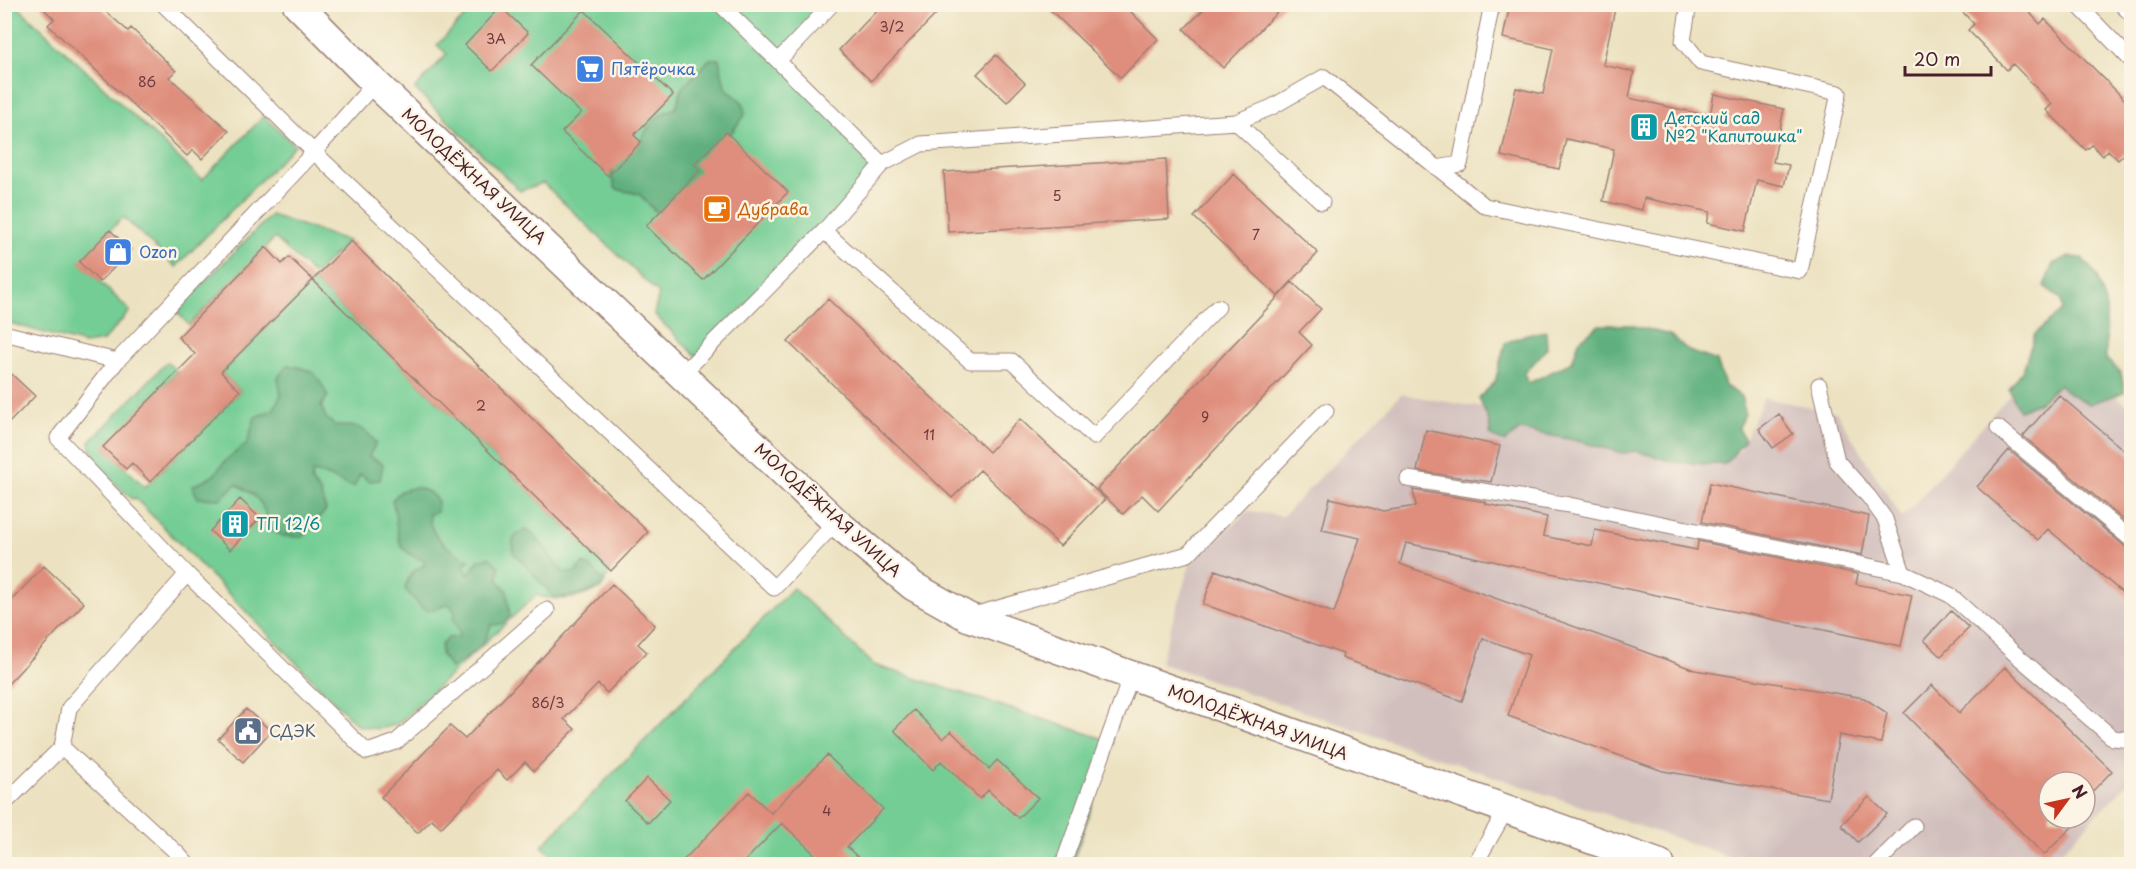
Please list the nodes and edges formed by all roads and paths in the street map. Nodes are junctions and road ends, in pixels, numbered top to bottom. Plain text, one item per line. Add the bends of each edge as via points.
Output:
1 (163, 4) edge
2 (297, 4) edge
3 (720, 4) edge
4 (832, 4) edge
5 (1492, 4) edge
6 (1689, 4) edge
7 (2077, 4) edge
8 (2121, 4) edge
9 (2132, 15) edge
10 (778, 61) junction
11 (2132, 61) edge
12 (375, 83) junction
13 (1236, 122) junction
14 (314, 152) junction
15 (882, 164) junction
16 (1437, 168) junction
17 (1322, 202) dead end
18 (824, 231) junction
19 (1218, 307) dead end
20 (4, 333) edge
21 (117, 361) junction
22 (682, 374) junction
23 (1819, 385) dead end
24 (1326, 411) dead end
25 (1998, 428) dead end
26 (1408, 479) dead end
27 (836, 522) junction
28 (2132, 540) edge
29 (1903, 573) junction
30 (187, 574) junction
31 (547, 610) dead end
32 (968, 617) junction
33 (1131, 676) junction
34 (2132, 741) edge
35 (62, 747) junction
36 (4, 804) edge
37 (1506, 810) junction
38 (1914, 826) dead end
39 (184, 864) edge
40 (1064, 864) edge
41 (1475, 864) edge
42 (1660, 864) edge
43 (1876, 864) edge

1 - 14 lane
2 - 12 street, МОЛОДЁЖНАЯ УЛИЦА
3 - 10 lane
4 - 10 lane
5 - 16 lane via 1460,164
6 - 16 lane via 1683,41 1701,63 1839,93 1800,271 1485,206
7 - 11 lane
8 - 9 lane
10 - 15 lane
12 - 14 lane
12 - 22 street, МОЛОДЁЖНАЯ УЛИЦА
13 - 15 lane via 921,144
13 - 16 lane via 1272,107 1324,77
13 - 17 lane
14 - 21 lane
14 - 27 lane via 774,588
15 - 18 lane
18 - 19 lane via 970,361 1012,361 1095,437
18 - 22 lane
20 - 21 lane
21 - 30 lane via 58,438
22 - 27 street, МОЛОДЁЖНАЯ УЛИЦА
23 - 29 lane via 1837,461 1885,519
24 - 32 lane via 1188,554
25 - 28 lane
26 - 29 lane via 1569,505
27 - 32 street, МОЛОДЁЖНАЯ УЛИЦА via 913,586
29 - 34 lane via 1950,595 2113,738
30 - 31 lane via 367,752 396,742
30 - 35 lane via 69,708
32 - 33 street, МОЛОДЁЖНАЯ УЛИЦА
33 - 37 street, МОЛОДЁЖНАЯ УЛИЦА
33 - 40 lane
35 - 36 lane
35 - 39 lane via 177,853
37 - 41 lane
37 - 42 street, МОЛОДЁЖНАЯ УЛИЦА
38 - 43 lane

